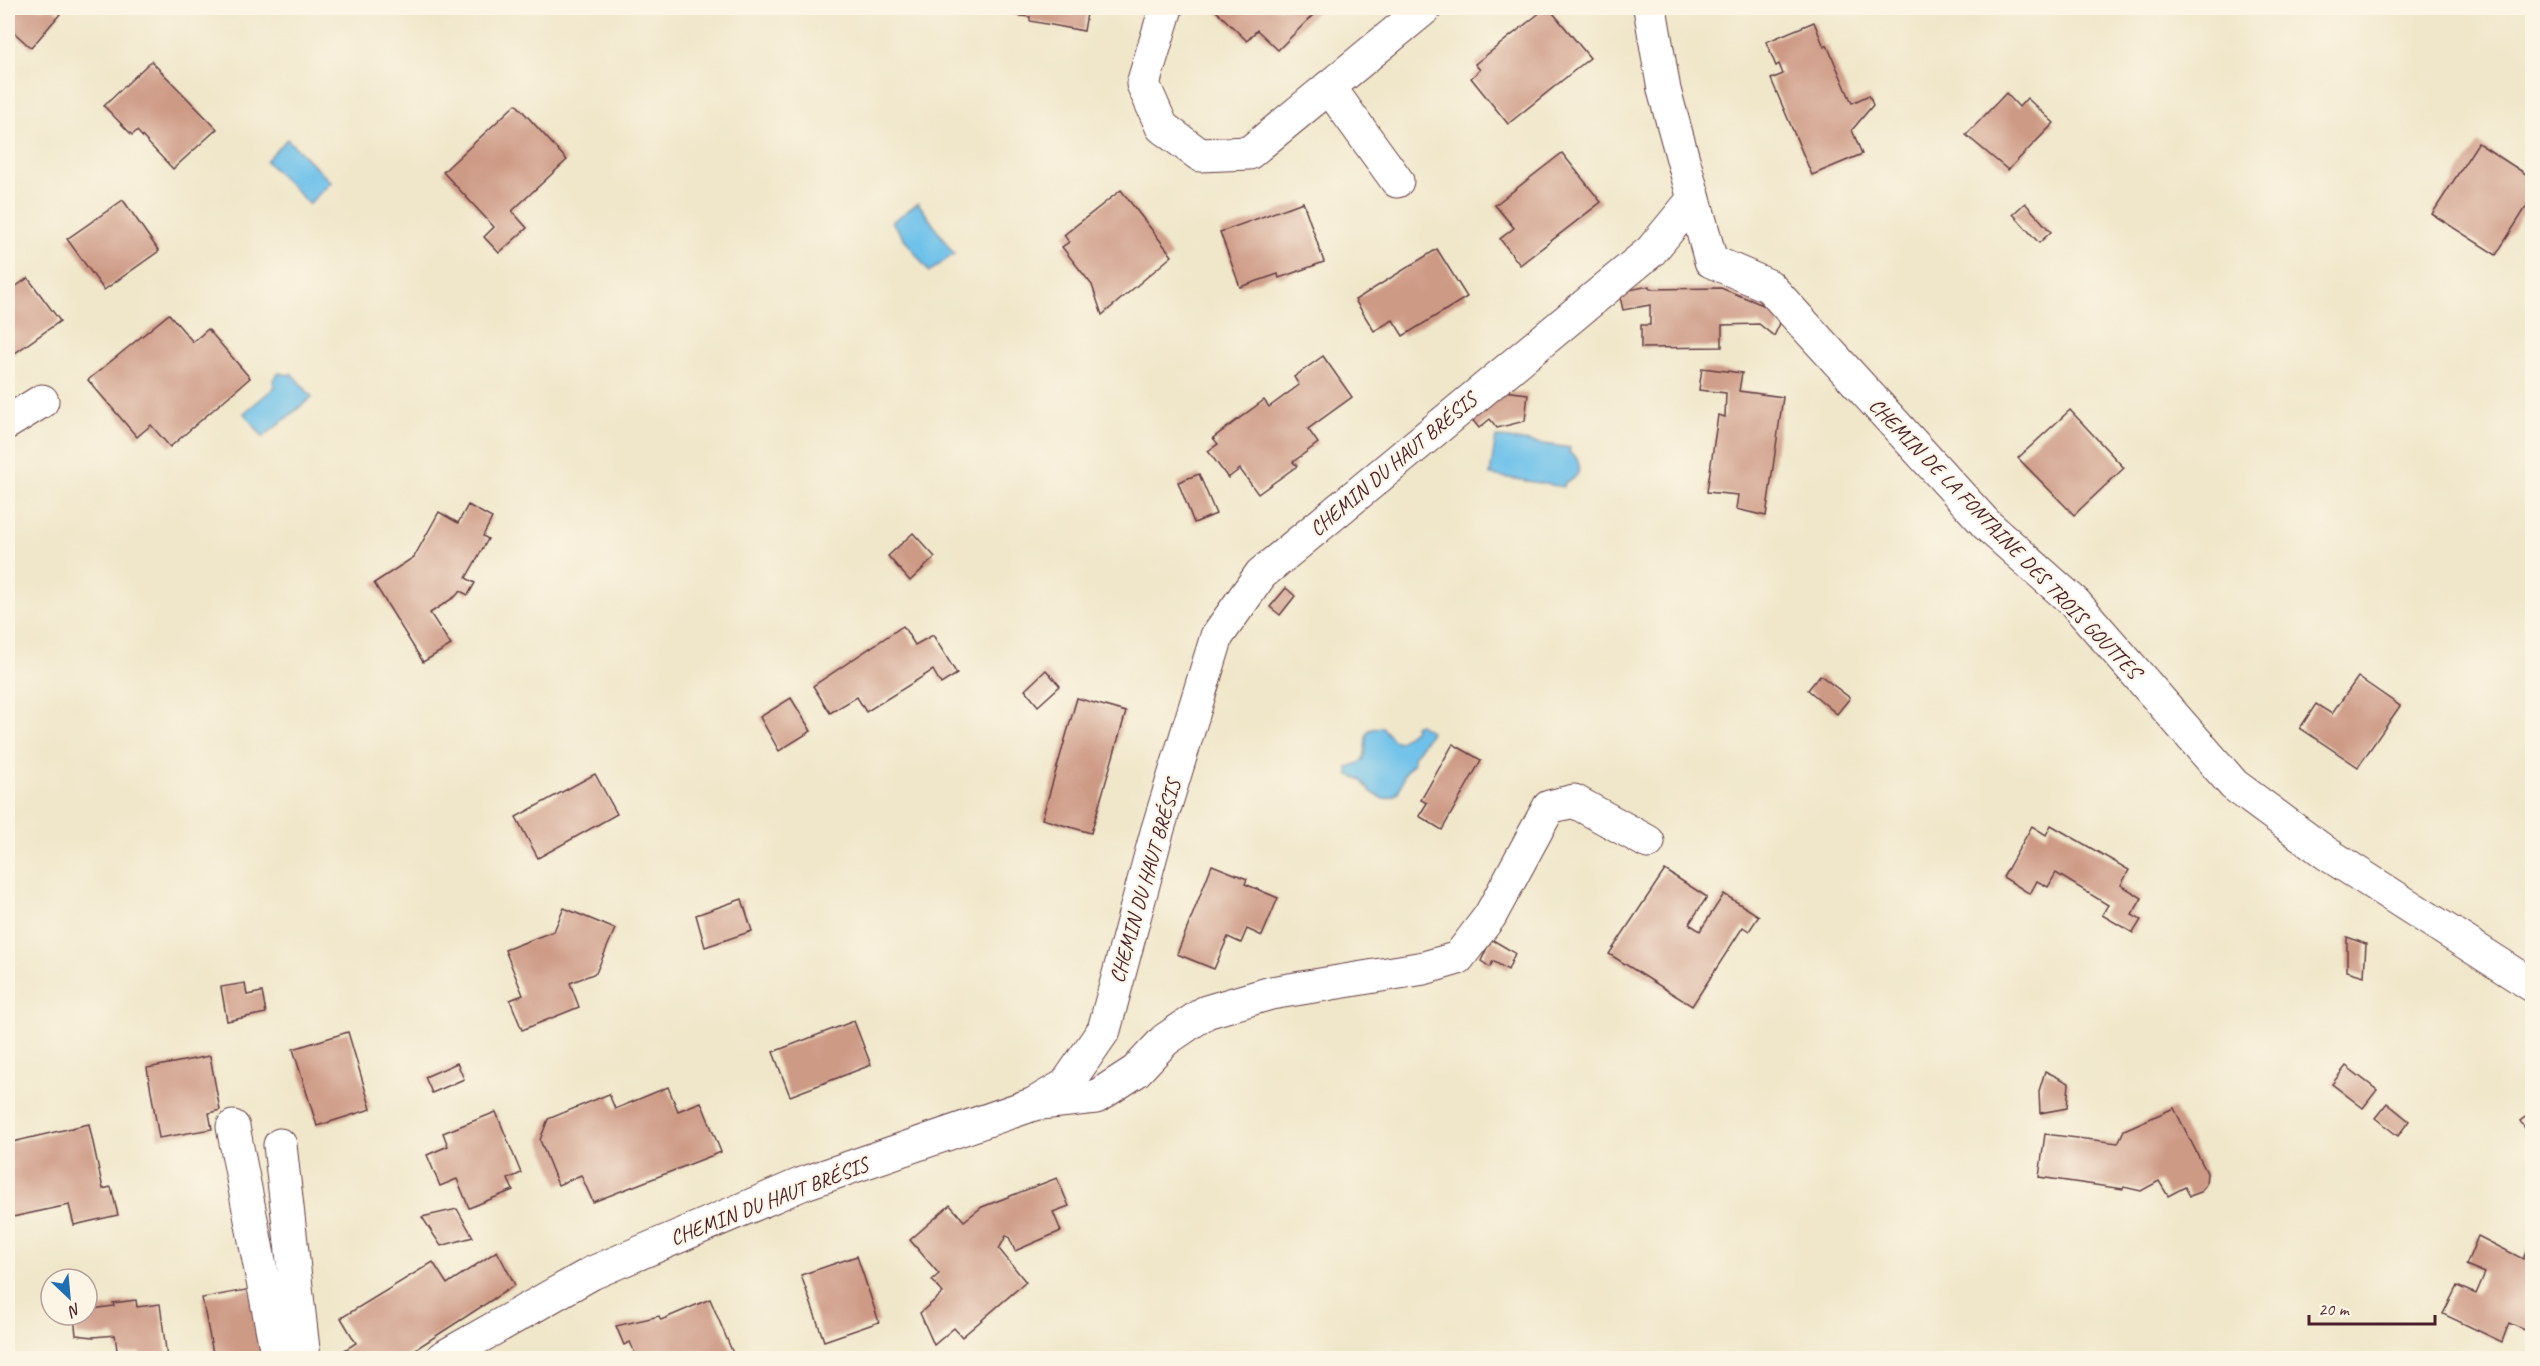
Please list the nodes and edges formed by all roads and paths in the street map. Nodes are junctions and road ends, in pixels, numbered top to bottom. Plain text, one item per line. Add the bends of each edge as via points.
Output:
1 (1166, 8) edge
2 (1425, 8) edge
3 (1650, 8) edge
4 (1329, 87) junction
5 (1396, 180) dead end
6 (1693, 200) junction
7 (42, 401) dead end
8 (8, 422) edge
9 (1648, 842) dead end
10 (2532, 985) edge
11 (1034, 1104) junction
12 (233, 1127) dead end
13 (280, 1146) dead end
14 (278, 1359) edge
15 (304, 1359) edge
16 (442, 1359) edge

1 - 4 street via 1143,84 1162,127 1200,155 1250,153
2 - 4 street
3 - 6 street via 1664,90
4 - 5 street
6 - 10 street, CHEMIN DE LA FONTAINE DES TROIS GOUTTES via 1711,261 1769,286 1987,525 2075,603 2234,785 2326,853
6 - 11 street, CHEMIN DU HAUT BRÉSIS via 1651,251 1261,574 1217,636 1157,832 1104,1030 1066,1085
7 - 8 street
9 - 11 street via 1574,801 1549,807 1490,916 1458,958 1424,968 1271,993 1206,1012 1165,1040 1136,1071 1096,1097
11 - 16 street, CHEMIN DU HAUT BRÉSIS via 802,1184 592,1273
12 - 14 street
13 - 15 street

